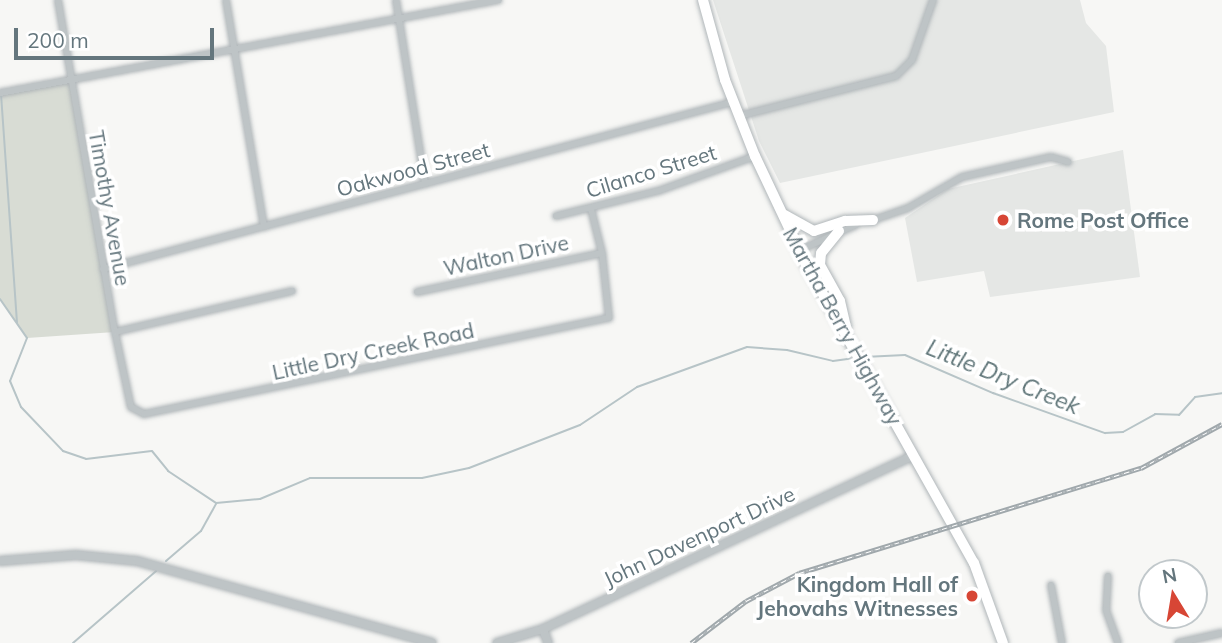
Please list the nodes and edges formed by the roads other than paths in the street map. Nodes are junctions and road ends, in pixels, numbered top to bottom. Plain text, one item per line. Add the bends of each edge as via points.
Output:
1 (58, 0) edge
2 (226, 0) edge
3 (396, 0) edge
4 (498, 0) edge
5 (703, 0) edge
6 (933, 0) edge
7 (400, 17) junction
8 (236, 52) junction
9 (70, 81) junction
10 (0, 93) edge
11 (733, 102) junction
12 (738, 116) junction
13 (755, 156) junction
14 (1068, 162) dead end
15 (425, 184) junction
16 (591, 209) junction
17 (781, 211) junction
18 (556, 216) dead end
19 (873, 220) junction
20 (264, 227) junction
21 (839, 230) junction
22 (800, 250) junction
23 (602, 253) junction
24 (103, 269) junction
25 (292, 291) dead end
26 (417, 292) dead end
27 (841, 320) junction
28 (115, 332) junction
29 (144, 414) joint
30 (914, 455) junction
31 (0, 561) edge
32 (1108, 576) dead end
33 (1051, 585) dead end
34 (543, 628) junction
35 (1222, 633) edge
36 (432, 643) edge
37 (497, 643) edge
38 (548, 643) edge
39 (1003, 643) edge
40 (1062, 643) edge
41 (1118, 643) edge
42 (1178, 643) edge

1 - 9 street, Timothy Avenue
2 - 8 street
3 - 7 street
4 - 7 street
5 - 11 main road, Martha Berry Highway
6 - 12 street via 912,60 896,76
7 - 8 street
7 - 15 street
8 - 9 street
8 - 20 street
9 - 10 street
9 - 24 street, Timothy Avenue
11 - 12 main road, Martha Berry Highway
11 - 15 street, Oakwood Street
12 - 13 main road, Martha Berry Highway
13 - 16 street, Cilanco Street
13 - 17 main road, Martha Berry Highway
14 - 19 street via 1051,157 962,177 908,208
15 - 20 street, Oakwood Street
16 - 18 street, Cilanco Street
16 - 23 street
17 - 19 main road via 814,231 845,221
17 - 22 main road, Martha Berry Highway
19 - 21 street
20 - 24 street, Oakwood Street
21 - 22 street
21 - 27 main road via 821,253 820,265 840,301
22 - 27 main road, Martha Berry Highway
23 - 26 street, Walton Drive
23 - 29 street, Little Dry Creek Road via 609,318
24 - 28 street, Timothy Avenue
25 - 28 street
27 - 30 main road, Martha Berry Highway
28 - 29 street, Timothy Avenue via 131,407
30 - 34 street, John Davenport Drive
30 - 39 main road, Martha Berry Highway via 974,563
31 - 36 street via 86,556 164,566
32 - 41 street via 1106,610
33 - 40 street
34 - 37 street, John Davenport Drive
34 - 38 street
35 - 42 street

